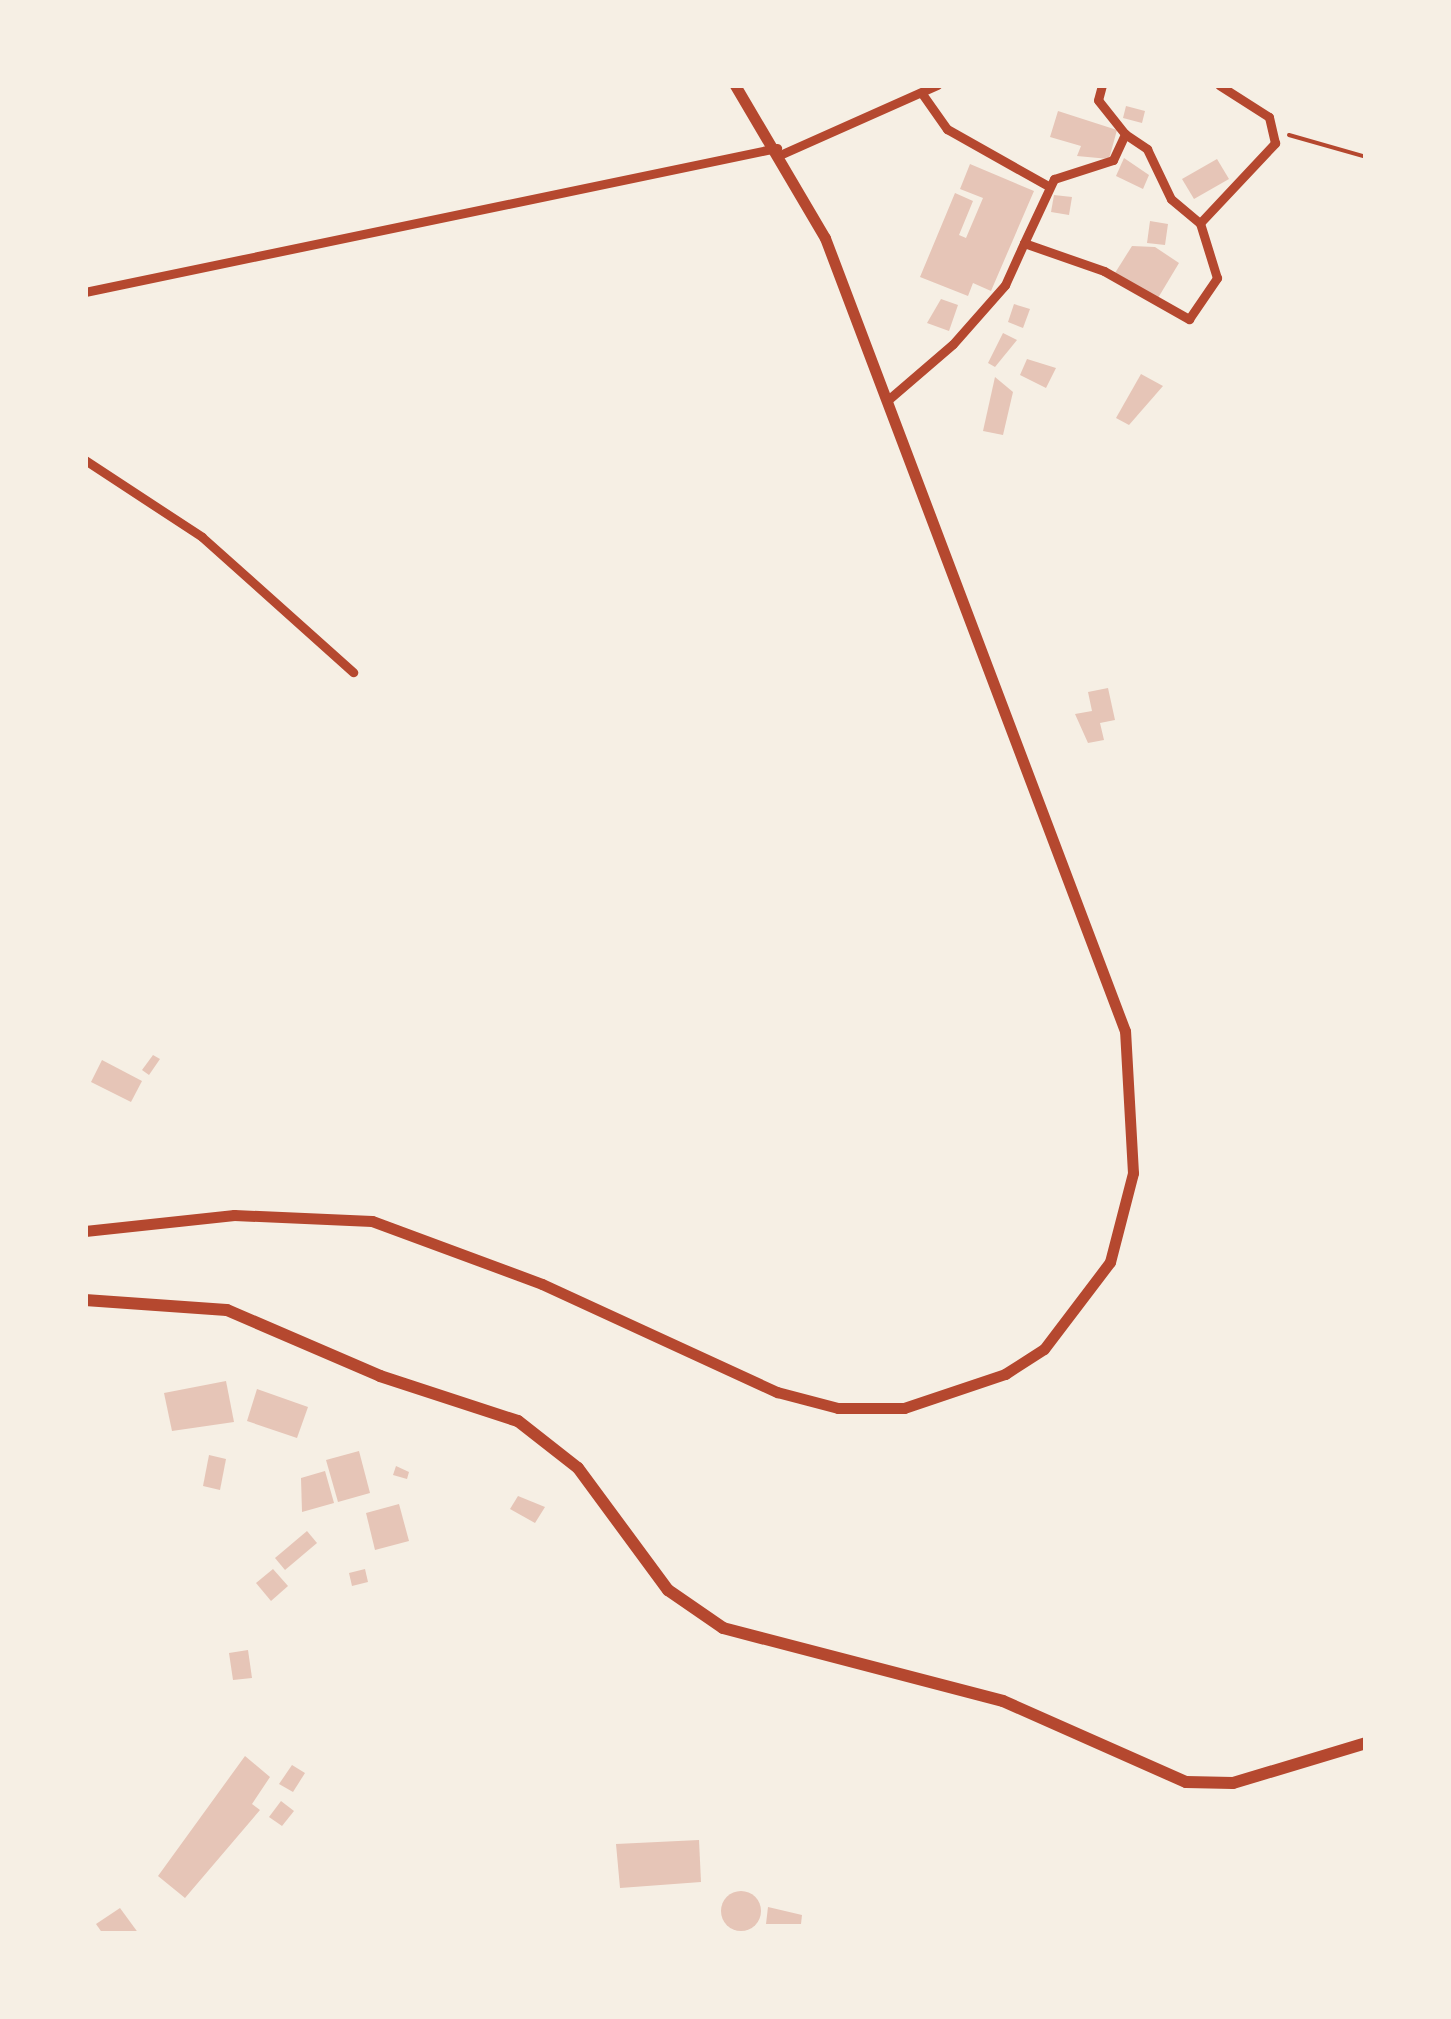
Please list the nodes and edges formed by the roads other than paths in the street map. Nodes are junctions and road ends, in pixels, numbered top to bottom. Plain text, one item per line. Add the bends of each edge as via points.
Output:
1 (735, 85) edge
2 (938, 85) edge
3 (1102, 85) edge
4 (1218, 85) edge
5 (922, 95) junction
6 (1126, 134) junction
7 (780, 151) junction
8 (1048, 186) junction
9 (1200, 223) junction
10 (1024, 243) junction
11 (85, 292) edge
12 (889, 399) junction
13 (85, 460) edge
14 (353, 672) dead end
15 (85, 1230) edge
16 (85, 1300) edge
17 (1366, 1743) edge

1 - 7 street
2 - 5 street
3 - 6 street via 1098,100
4 - 9 street via 1260,109 1273,130 1269,157
5 - 7 street
5 - 8 street via 947,129
6 - 8 street via 1108,164 1082,164
6 - 9 street via 1147,149 1171,199
7 - 11 street
7 - 12 street
8 - 10 street
9 - 10 street via 1217,278 1189,320 1104,271
10 - 12 street via 1005,285 954,344
12 - 15 street via 1125,1031 1134,1114 1126,1217 1082,1307 1044,1349 1006,1374 904,1408 838,1408 777,1392 490,1262 372,1222 234,1215
13 - 14 street via 202,538
16 - 17 main road via 227,1310 380,1376 518,1421 578,1468 668,1590 723,1628 1003,1700 1186,1782 1232,1783

